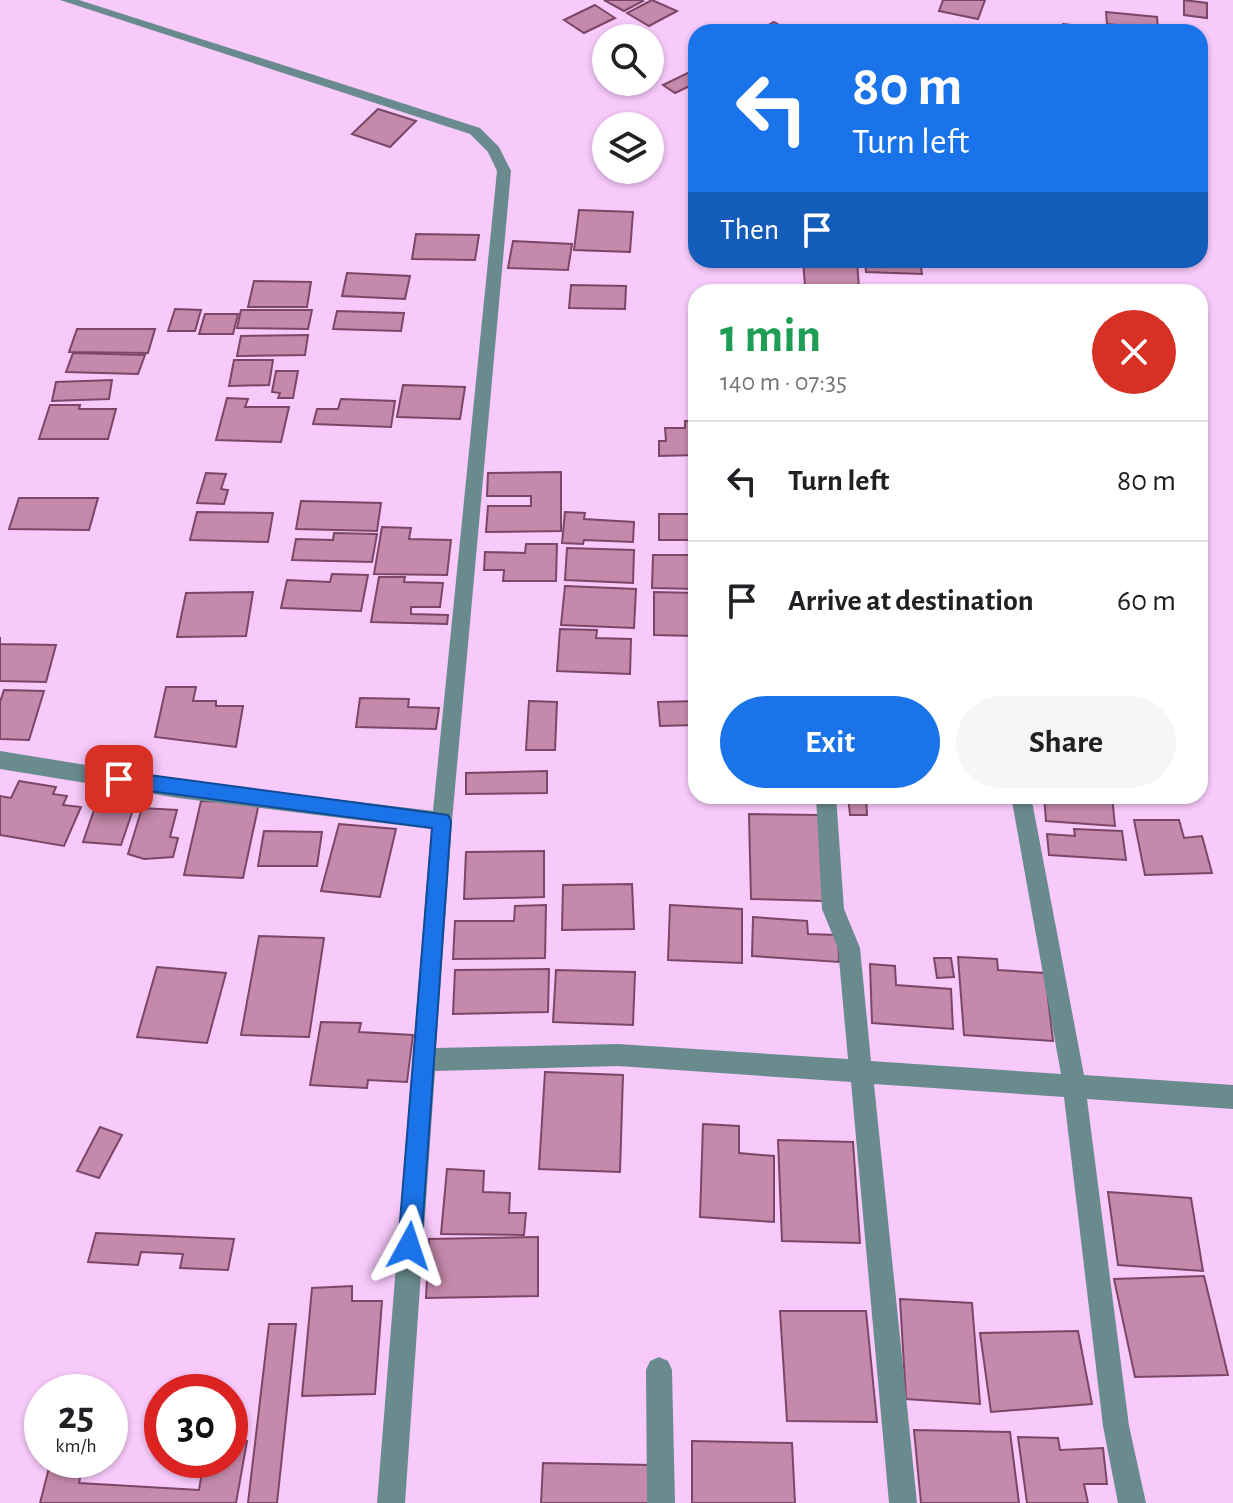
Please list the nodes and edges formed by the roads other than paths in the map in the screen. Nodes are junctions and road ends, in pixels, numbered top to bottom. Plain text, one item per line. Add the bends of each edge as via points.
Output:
1 (66, 0) edge
2 (0, 760) edge
3 (826, 804) edge
4 (1022, 804) edge
5 (442, 821) junction
6 (424, 1060) junction
7 (861, 1070) junction
8 (1074, 1084) junction
9 (1233, 1097) edge
10 (659, 1370) dead end
11 (391, 1503) edge
12 (661, 1503) edge
13 (903, 1503) edge
14 (1132, 1503) edge

1 - 5 street via 475,131 494,150 504,171
2 - 5 street via 178,789
3 - 7 street via 833,909 849,948
4 - 8 street
5 - 6 street
6 - 7 street via 618,1055
6 - 11 street
7 - 8 street
7 - 13 street
8 - 9 street
8 - 14 street via 1116,1426
10 - 12 street

